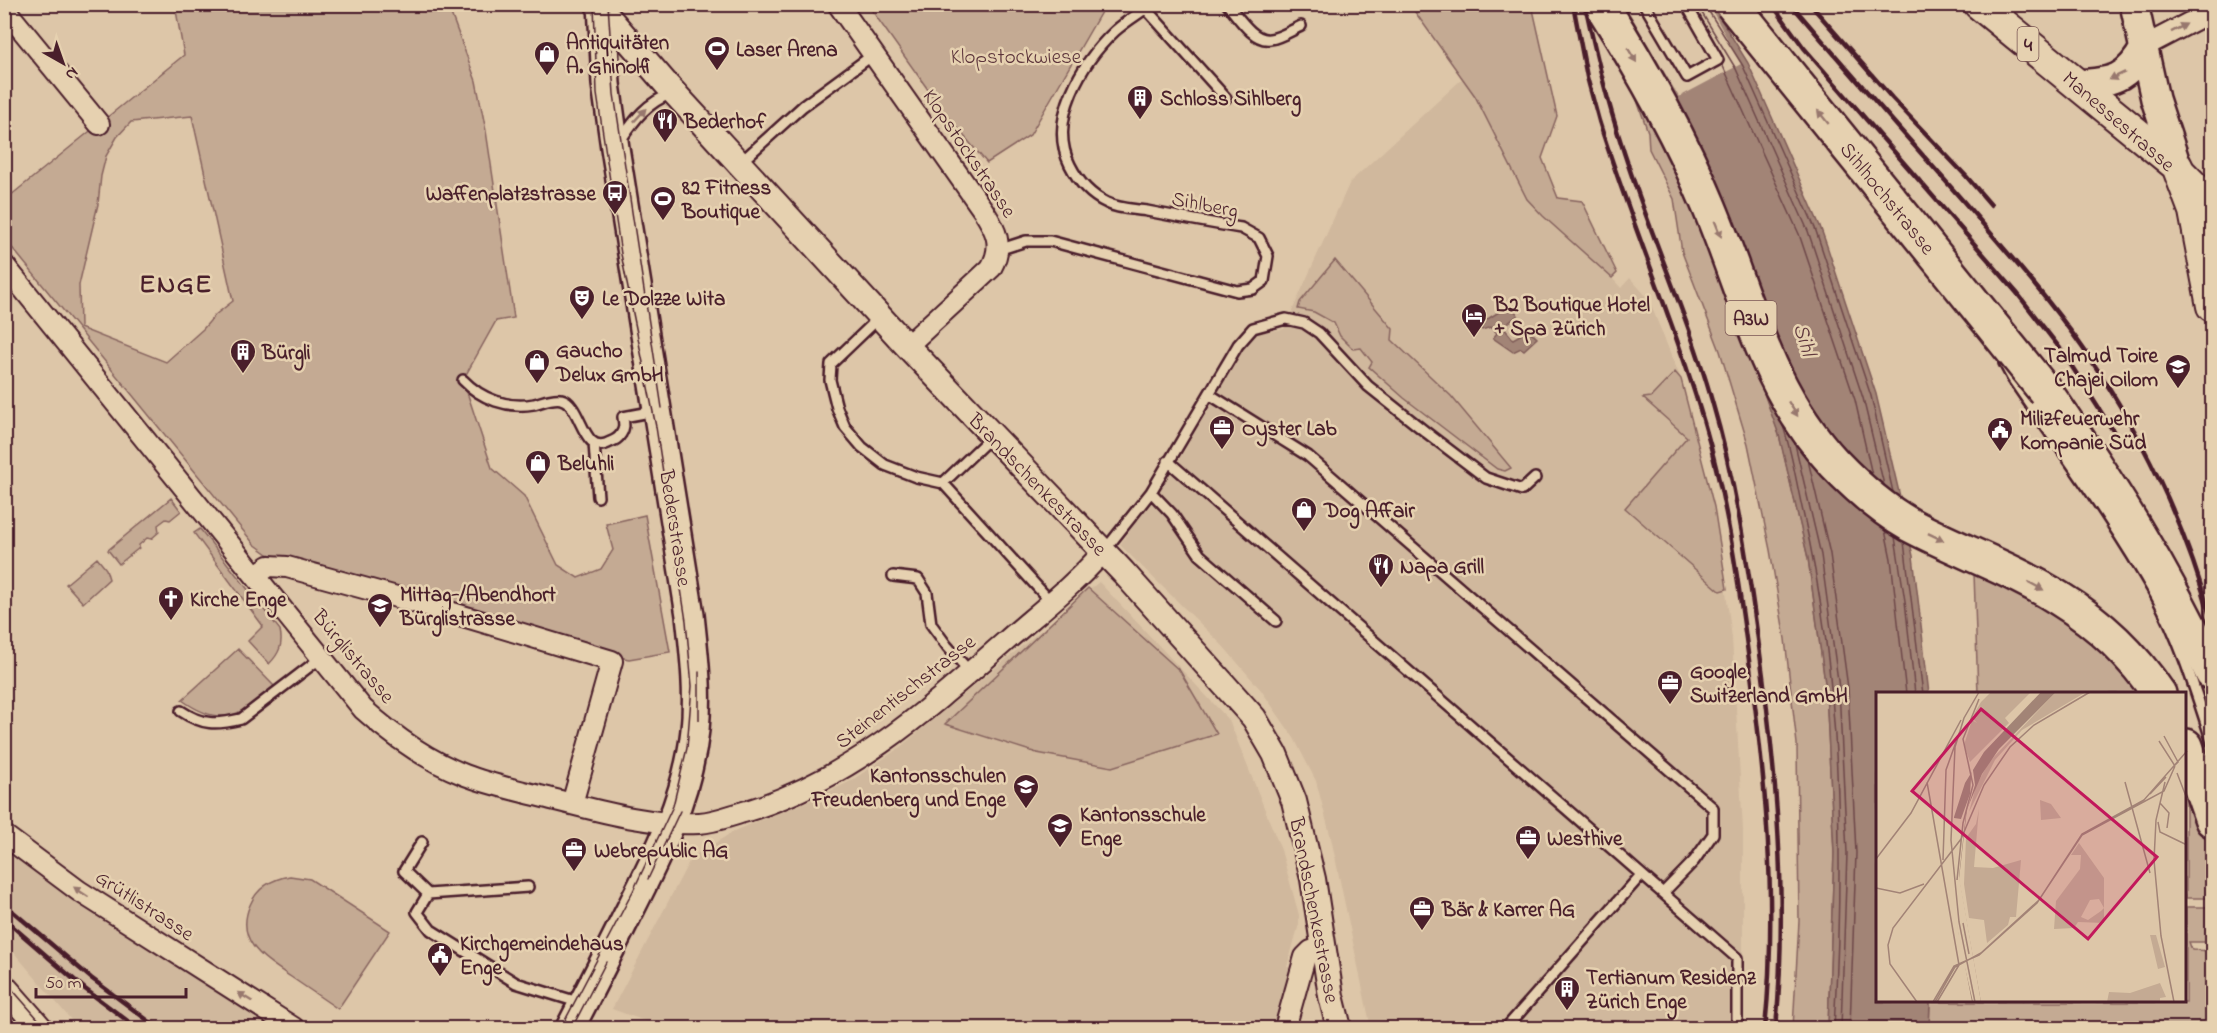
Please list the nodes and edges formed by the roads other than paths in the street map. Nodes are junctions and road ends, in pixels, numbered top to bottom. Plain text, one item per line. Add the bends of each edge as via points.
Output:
1 (838, 4) edge
2 (1227, 4) edge
3 (1601, 4) edge
4 (1644, 4) edge
5 (1686, 4) edge
6 (1732, 4) edge
7 (1979, 4) edge
8 (2134, 4) edge
9 (600, 7) edge
10 (1149, 7) edge
11 (4, 8) edge
12 (2212, 11) edge
13 (1301, 26) dead end
14 (2145, 46) junction
15 (874, 54) junction
16 (2077, 84) junction
17 (674, 93) junction
18 (1226, 98) dead end
19 (99, 124) dead end
20 (615, 148) junction
21 (740, 163) junction
22 (2177, 166) junction
23 (2212, 200) edge
24 (998, 250) junction
25 (4, 264) edge
26 (1957, 274) dead end
27 (2212, 306) edge
28 (881, 317) junction
29 (907, 346) junction
30 (463, 380) dead end
31 (1209, 394) junction
32 (657, 411) junction
33 (993, 436) junction
34 (594, 443) junction
35 (1168, 461) junction
36 (1535, 478) dead end
37 (943, 483) junction
38 (1151, 492) junction
39 (598, 498) dead end
40 (1103, 552) junction
41 (256, 575) junction
42 (893, 576) dead end
43 (1051, 602) junction
44 (1276, 621) dead end
45 (322, 657) junction
46 (970, 672) junction
47 (2212, 673) edge
48 (2157, 692) edge
49 (181, 711) dead end
50 (2212, 742) edge
51 (2187, 749) edge
52 (572, 804) junction
53 (2212, 820) edge
54 (672, 822) junction
55 (4, 836) edge
56 (422, 842) dead end
57 (1641, 875) junction
58 (528, 887) dead end
59 (1663, 893) junction
60 (428, 894) junction
61 (1324, 947) junction
62 (4, 987) edge
63 (583, 1004) junction
64 (40, 1029) edge
65 (294, 1029) edge
66 (570, 1029) edge
67 (1285, 1029) edge
68 (1339, 1029) edge
69 (1506, 1029) edge
70 (1737, 1029) edge

1 - 15 street, Klopstockstrasse
2 - 13 lane via 1263,39
3 -> 48 highway, A3W via 1683,146 1731,261 1761,347 1804,426 1866,495 1909,524 2059,598 2131,657
4 - 5 lane via 1687,77 1718,60
47 -> 6 highway, Sihlhochstrasse, bridge via 2174,593 2130,517 2045,391
7 - 16 main road, Manessestrasse / 4
8 - 14 main road
9 - 17 street, Brandschenkestrasse
9 - 20 main road, Bederstrasse
10 - 18 lane
10 - 24 lane, Sihlberg via 1115,31 1068,97 1063,138 1066,158 1088,191 1108,204 1241,228 1259,238 1269,256 1264,281 1253,289 1237,291 1050,241 1026,241
11 - 19 street
14 -> 12 street
14 -> 16 main road via 2120,77
14 - 22 main road via 2155,99
15 - 21 lane via 802,105
15 - 24 street, Klopstockstrasse via 995,228
16 - 22 main road, Manessestrasse / 4
20 -> 17 lane via 640,112 658,98
17 - 21 street, Brandschenkestrasse
20 - 32 main road, Bederstrasse
21 - 28 street, Brandschenkestrasse
22 - 23 street
22 - 27 main road, Manessestrasse / 4 via 2194,211
24 - 29 street, Klopstockstrasse via 991,268
25 - 41 street, Bürglistrasse
26 - 50 lane via 2012,378 2108,519 2156,598 2183,655
28 - 29 street, Brandschenkestrasse
28 - 37 lane via 831,364 837,408 845,428 885,465
29 - 33 street, Brandschenkestrasse
30 - 34 lane via 484,397 512,405 560,398 569,402
31 - 35 lane
31 - 36 lane via 1238,345 1253,328 1286,319 1304,323 1319,333 1368,386 1486,478 1522,490
31 - 59 lane via 1308,456 1713,808 1713,834
32 - 34 lane via 622,417 624,428 619,438 606,445
32 - 54 main road, Bederstrasse via 688,604 696,686 692,748
33 - 37 lane
33 - 40 street, Brandschenkestrasse
34 - 39 lane
35 - 38 lane
35 - 57 lane
37 - 43 lane
38 - 40 lane
38 - 44 lane via 1172,514 1200,555
40 - 43 street, Steinentischstrasse
40 - 61 street, Brandschenkestrasse via 1242,703 1270,745 1294,801
41 - 45 street, Bürglistrasse
41 - 52 street via 269,566 287,567 612,661
42 - 46 lane via 918,579 927,593 932,624
43 - 46 street, Steinentischstrasse
45 - 49 lane via 241,719 200,722
45 - 52 street, Bürglistrasse via 363,708 417,752 466,776
46 - 54 street, Steinentischstrasse via 902,729 846,768 768,804 710,822
51 - 53 highway
52 - 54 street, Bürglistrasse
54 - 63 main road, Bederstrasse
65 -> 55 street, Grütlistrasse via 79,891
56 - 60 lane via 404,871
57 - 59 lane
57 - 69 lane
58 - 60 lane
59 - 70 lane via 1737,958
60 - 63 lane via 417,912 431,930 516,983
61 - 67 street via 1305,957
61 - 68 street, Brandschenkestrasse
62 - 64 street
63 - 66 main road, Bederstrasse

